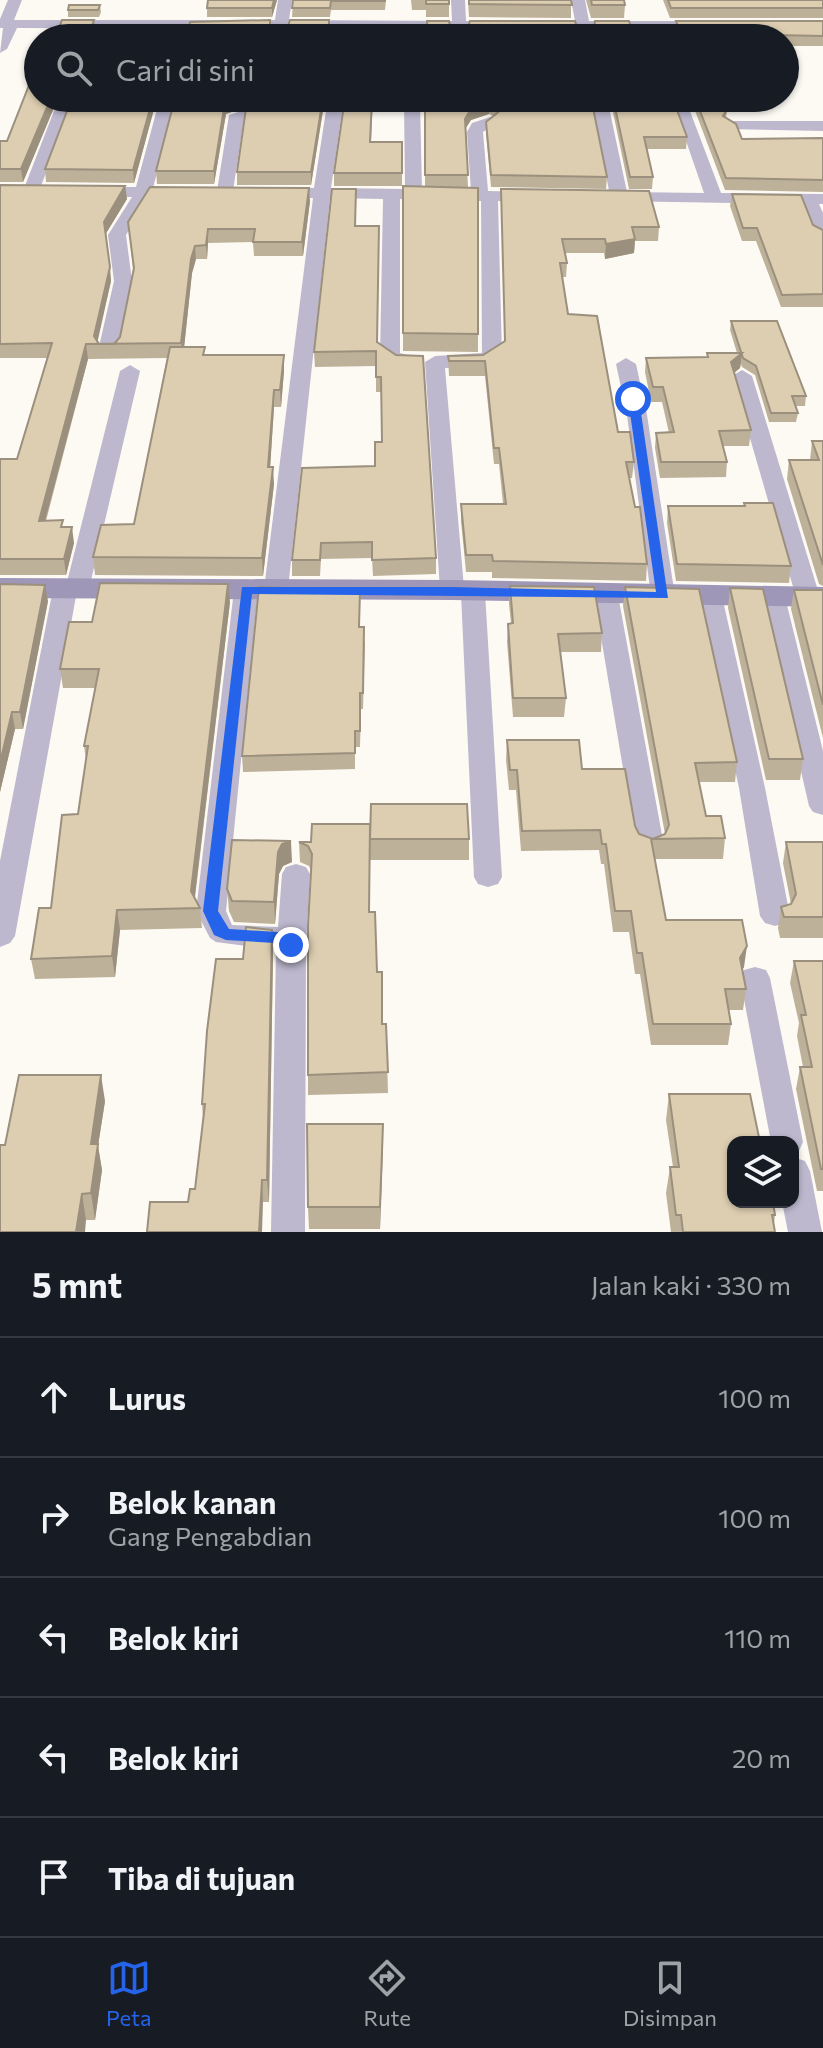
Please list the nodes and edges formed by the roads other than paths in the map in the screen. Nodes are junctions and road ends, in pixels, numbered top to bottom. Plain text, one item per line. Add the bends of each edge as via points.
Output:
1 (15, 0) edge
2 (285, 0) edge
3 (458, 0) edge
4 (578, 0) edge
5 (5, 24) edge
6 (282, 24) edge
7 (460, 24) edge
8 (582, 24) edge
9 (0, 49) edge
10 (62, 112) edge
11 (164, 112) edge
12 (249, 112) edge
13 (334, 112) edge
14 (412, 112) edge
15 (601, 112) edge
16 (684, 112) edge
17 (490, 122) edge
18 (732, 126) edge
19 (823, 126) edge
20 (31, 191) edge
21 (79, 192) edge
22 (225, 192) junction
23 (143, 193) junction
24 (322, 193) junction
25 (392, 195) junction
26 (414, 195) junction
27 (485, 197) junction
28 (547, 197) edge
29 (714, 198) junction
30 (816, 199) edge
31 (823, 236) edge
32 (108, 351) edge
33 (435, 362) junction
34 (626, 364) dead end
35 (130, 371) dead end
36 (742, 376) dead end
37 (0, 588) edge
38 (71, 589) junction
39 (261, 590) junction
40 (463, 591) junction
41 (606, 595) junction
42 (663, 596) junction
43 (710, 596) junction
44 (773, 597) junction
45 (816, 597) edge
46 (823, 806) edge
47 (650, 846) edge
48 (296, 874) dead end
49 (488, 877) dead end
50 (775, 916) dead end
51 (0, 936) edge
52 (291, 945) junction
53 (755, 978) dead end
54 (786, 1136) edge
55 (799, 1202) edge
56 (288, 1232) edge
57 (805, 1232) edge

1 - 5 street
2 - 6 street
3 - 7 street
4 - 8 street
5 - 9 street
10 - 20 street
11 - 23 street
12 - 22 street via 237,115
13 - 24 street
14 - 26 street
15 - 29 street via 613,197
16 - 29 street
17 - 27 street via 476,127 474,138
18 - 19 street
21 - 23 street
22 - 23 street
22 - 24 street
23 - 32 street via 117,235 123,281
24 - 25 street
24 - 39 street
25 - 26 street
25 - 33 street via 390,357
26 - 27 street
27 - 28 street
27 - 33 street via 492,356 483,361
29 - 30 street
30 - 31 street
33 - 40 street
34 - 42 street
35 - 38 street
36 - 45 street
37 - 38 street
38 - 39 street
38 - 51 street
39 - 40 street
39 - 52 street via 211,911 226,935 278,938
40 - 41 street
40 - 49 street
41 - 42 street
41 - 47 street
42 - 43 street
43 - 44 street
43 - 50 street
44 - 45 street
44 - 46 street
48 - 52 street
52 - 56 street
53 - 54 street
55 - 57 street

